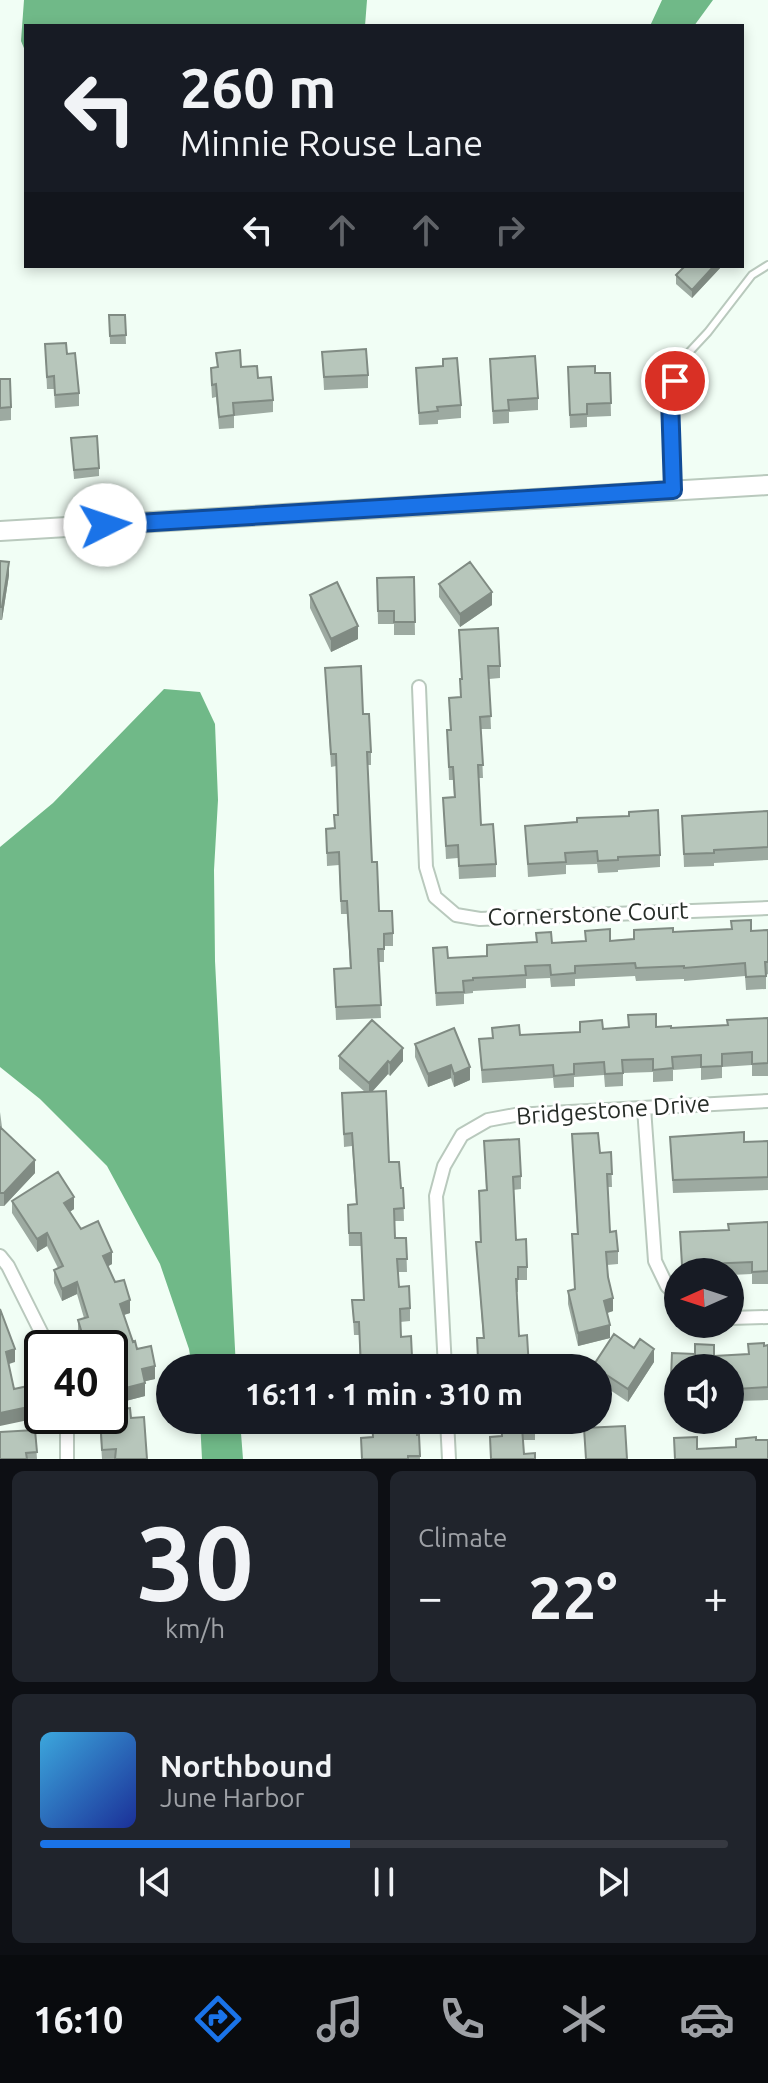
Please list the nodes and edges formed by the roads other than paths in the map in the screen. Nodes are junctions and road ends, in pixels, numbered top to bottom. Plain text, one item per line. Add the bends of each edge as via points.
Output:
1 (768, 265) edge
2 (768, 485) edge
3 (673, 490) junction
4 (0, 531) edge
5 (419, 687) dead end
6 (768, 908) edge
7 (768, 1101) edge
8 (644, 1108) junction
9 (0, 1256) edge
10 (664, 1280) edge
11 (768, 1317) edge
12 (744, 1318) edge
13 (40, 1330) edge
14 (444, 1354) edge
15 (67, 1434) edge
16 (448, 1434) edge
17 (67, 1459) edge
18 (449, 1459) edge

1 - 3 lane via 752,275 680,362 670,399
2 - 3 street
3 - 4 street
5 - 6 street, Cornerstone Court via 426,867 435,897 456,915 480,919
7 - 8 street, Bridgestone Drive
8 - 10 street via 655,1261
8 - 14 street, Bridgestone Drive via 515,1115 488,1120 462,1135 444,1166 436,1196
9 - 13 street
11 - 12 street
15 - 17 street
16 - 18 street

